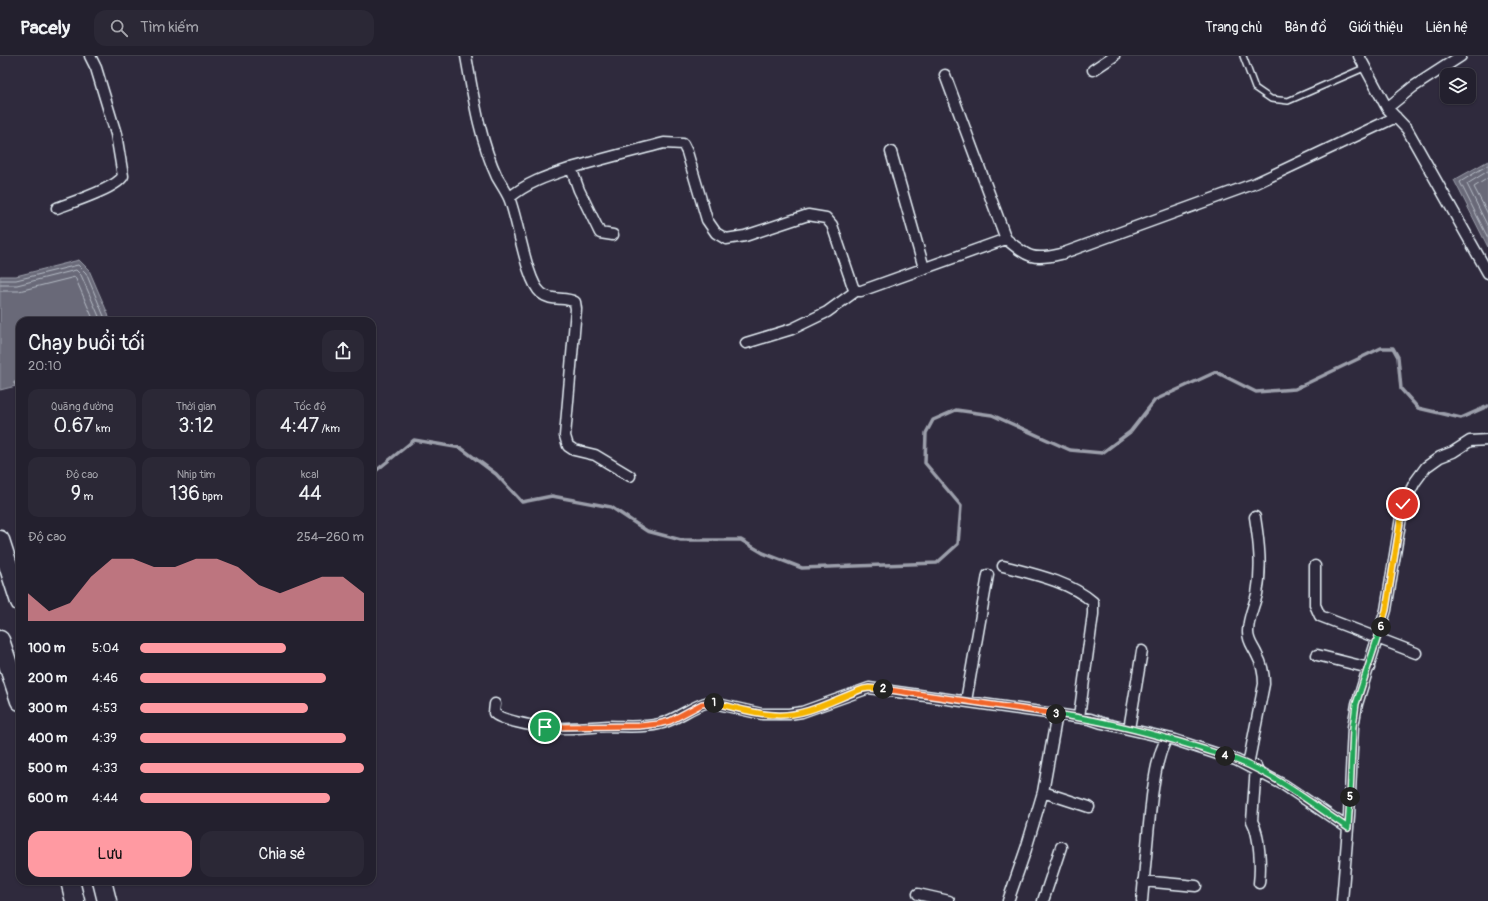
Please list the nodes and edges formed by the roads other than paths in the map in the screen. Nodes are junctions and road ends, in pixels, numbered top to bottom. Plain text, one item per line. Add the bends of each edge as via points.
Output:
1 (90, 56) edge
2 (466, 56) edge
3 (1114, 56) edge
4 (1243, 56) edge
5 (1359, 56) edge
6 (1462, 56) edge
7 (1364, 68) junction
8 (1093, 70) dead end
9 (945, 75) dead end
10 (1387, 108) junction
11 (1396, 116) junction
12 (891, 152) dead end
13 (571, 168) junction
14 (509, 198) junction
15 (56, 208) dead end
16 (613, 235) dead end
17 (1006, 238) junction
18 (924, 268) junction
19 (1488, 273) edge
20 (856, 291) junction
21 (746, 343) dead end
22 (1488, 440) edge
23 (630, 476) dead end
24 (1255, 517) dead end
25 (0, 540) edge
26 (1003, 566) dead end
27 (1315, 566) dead end
28 (988, 574) dead end
29 (16, 590) edge
30 (1378, 638) junction
31 (0, 640) edge
32 (1142, 651) dead end
33 (1416, 653) dead end
34 (1317, 655) dead end
35 (1369, 668) junction
36 (16, 689) edge
37 (966, 701) junction
38 (495, 704) dead end
39 (1057, 714) junction
40 (1079, 717) junction
41 (1129, 729) junction
42 (1166, 739) junction
43 (1253, 767) junction
44 (1043, 792) junction
45 (1089, 808) dead end
46 (1348, 828) junction
47 (1061, 847) dead end
48 (1143, 881) junction
49 (1259, 883) dead end
50 (71, 885) edge
51 (103, 885) edge
52 (1196, 886) dead end
53 (918, 894) dead end
54 (75, 901) edge
55 (107, 901) edge
56 (949, 901) edge
57 (1008, 901) edge
58 (1043, 901) edge
59 (1142, 901) edge
60 (1342, 901) edge

1 - 15 street via 116,134 123,176 120,181 110,186
2 - 14 street via 486,148
3 - 8 street
4 - 7 lane via 1255,88 1271,99 1288,101
5 - 7 street
6 - 10 street
7 - 10 street
9 - 17 street
10 - 11 street
11 - 17 street via 1256,183 1060,254 1034,258
11 - 19 street via 1421,152
12 - 18 street
13 - 14 street via 543,177 521,188
13 - 16 street via 600,232
13 - 20 street via 664,143 683,144 706,220 716,233 726,239 745,236 808,215 826,218 832,225
14 - 23 street via 531,279 540,293 551,298 576,302 566,442 574,450 595,455
17 - 18 street
18 - 20 street
20 - 21 street via 827,312 792,329
22 - 30 street via 1470,441 1426,467 1403,504 1386,610
24 - 43 street via 1260,564 1257,594 1251,608 1248,633 1249,642 1258,655 1264,673 1264,684
25 - 29 highway
26 - 40 street via 1071,588 1093,602
27 - 30 street via 1315,605 1320,616
28 - 37 street
30 - 33 street
30 - 35 street
31 - 36 highway
32 - 41 street
34 - 35 street
35 - 46 street via 1356,704
37 - 38 street via 869,688 802,712 789,714 762,714 709,702 658,724 558,728 525,724 499,716 494,712
37 - 39 street
39 - 40 street
39 - 44 street
40 - 41 street
41 - 42 street
42 - 43 street
42 - 48 street via 1159,754
43 - 46 street
43 - 49 street via 1252,821 1257,841
44 - 45 street
44 - 57 street
46 - 60 street
47 - 58 street
48 - 52 street
48 - 59 street
50 - 54 highway
51 - 55 highway
53 - 56 street

